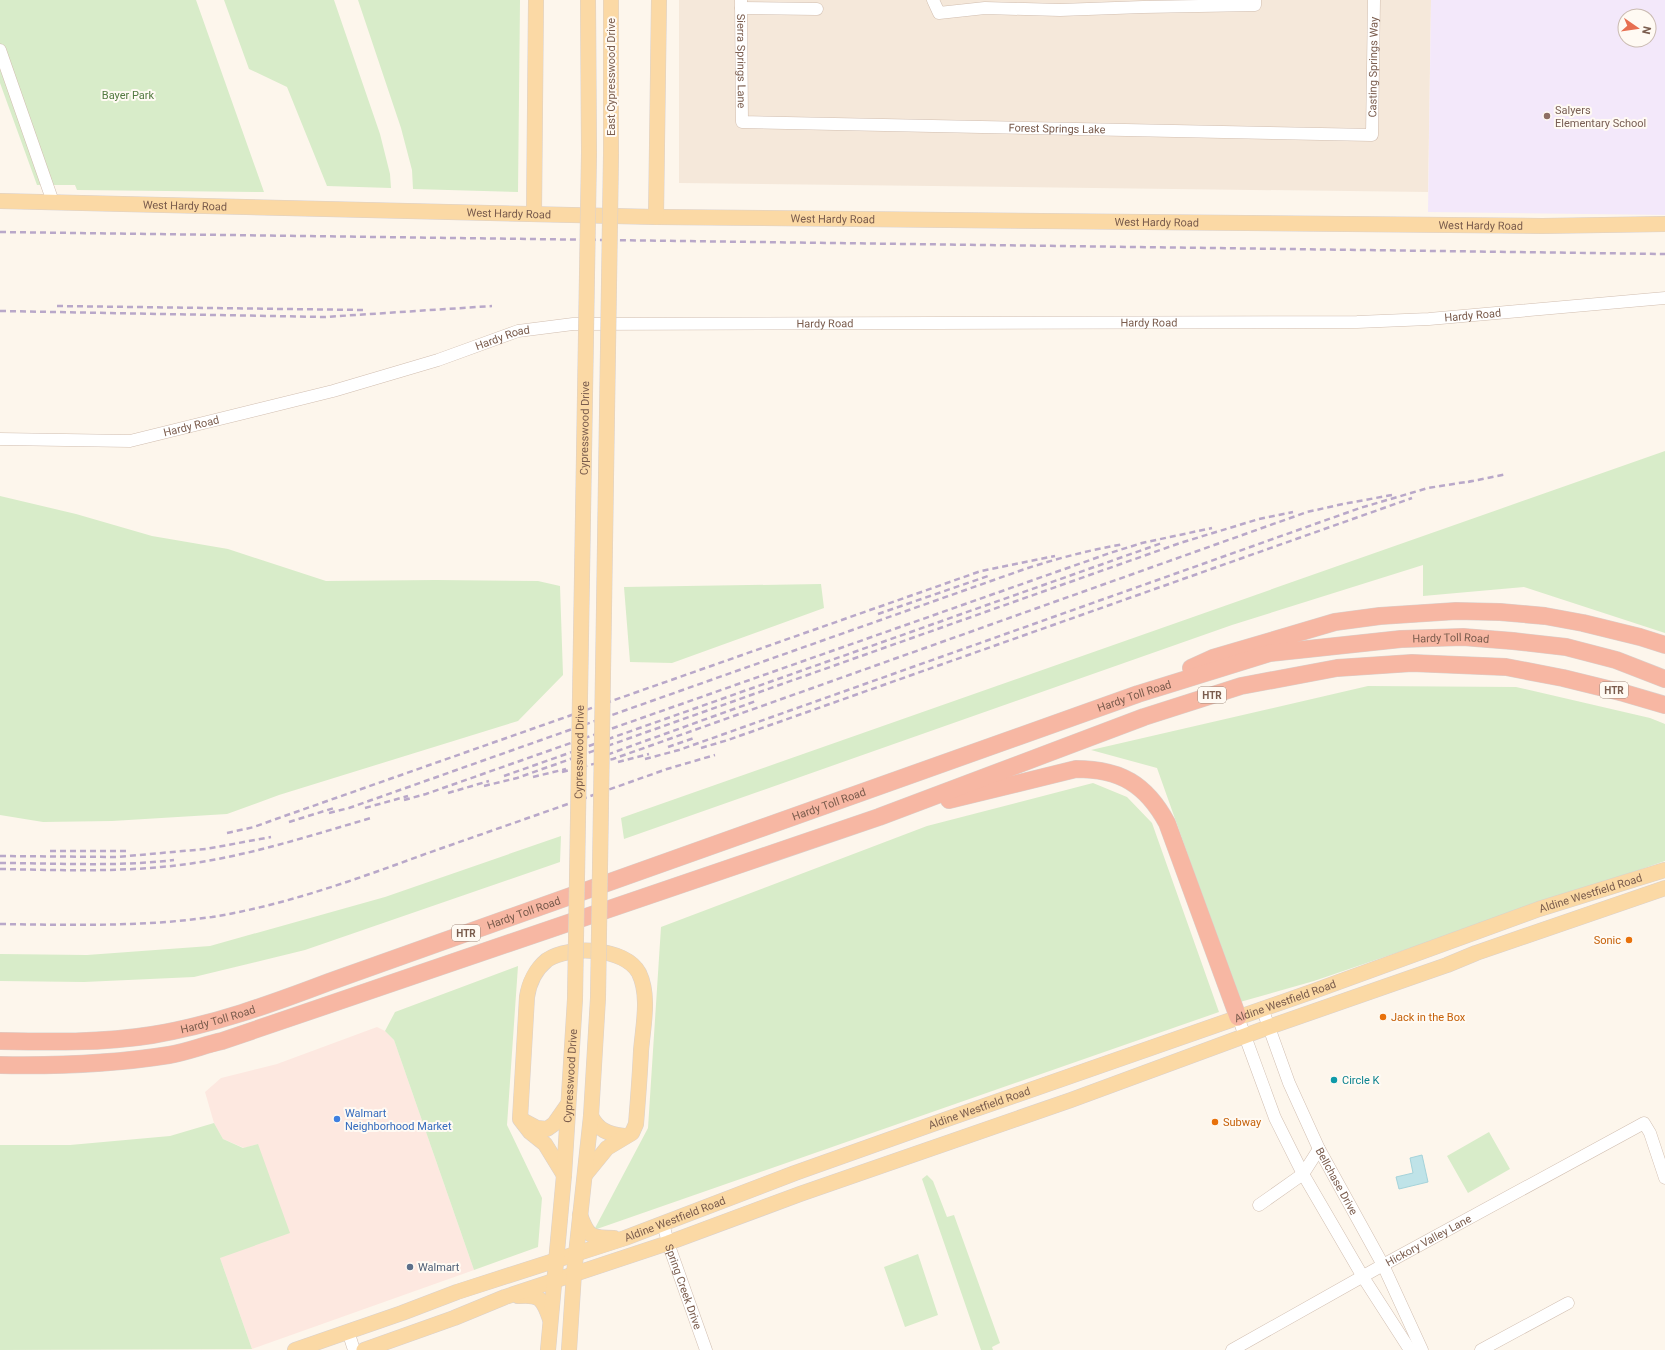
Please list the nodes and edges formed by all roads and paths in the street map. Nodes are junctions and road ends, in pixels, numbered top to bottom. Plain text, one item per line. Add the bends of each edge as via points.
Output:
1 (536, 0) edge
2 (588, 0) edge
3 (611, 0) edge
4 (658, 0) edge
5 (933, 0) edge
6 (1374, 0) edge
7 (1143, 3) edge
8 (1255, 3) edge
9 (741, 4) edge
10 (1119, 4) edge
11 (817, 9) dead end
12 (0, 50) edge
13 (742, 122) joint
14 (1372, 135) joint
15 (589, 153) joint
16 (610, 154) joint
17 (0, 201) edge
18 (53, 202) junction
19 (534, 214) junction
20 (656, 217) junction
21 (1665, 224) edge
22 (1665, 298) edge
23 (0, 439) edge
24 (1665, 645) edge
25 (1665, 679) edge
26 (1138, 694) junction
27 (1665, 705) edge
28 (879, 817) junction
29 (1665, 870) edge
30 (1609, 888) junction
31 (1665, 888) edge
32 (1615, 904) junction
33 (1470, 935) junction
34 (1476, 953) junction
35 (1262, 1008) junction
36 (1238, 1017) junction
37 (1270, 1028) junction
38 (1245, 1036) junction
39 (0, 1041) edge
40 (0, 1065) edge
41 (1064, 1078) junction
42 (1071, 1100) junction
43 (568, 1104) junction
44 (591, 1116) junction
45 (520, 1119) junction
46 (930, 1125) junction
47 (624, 1136) junction
48 (937, 1146) junction
49 (1319, 1149) junction
50 (795, 1173) junction
51 (1303, 1174) junction
52 (564, 1175) junction
53 (585, 1175) junction
54 (1665, 1178) edge
55 (800, 1194) junction
56 (1258, 1205) dead end
57 (580, 1215) junction
58 (662, 1223) junction
59 (625, 1238) junction
60 (668, 1243) junction
61 (576, 1253) junction
62 (556, 1259) junction
63 (1383, 1265) junction
64 (574, 1274) junction
65 (1363, 1277) junction
66 (555, 1281) junction
67 (505, 1297) junction
68 (1568, 1303) dead end
69 (551, 1320) junction
70 (348, 1331) junction
71 (295, 1350) edge
72 (354, 1350) edge
73 (364, 1350) edge
74 (548, 1350) edge
75 (569, 1350) edge
76 (706, 1350) edge
77 (1232, 1350) edge
78 (1410, 1350) edge
79 (1422, 1350) edge
80 (1481, 1350) edge

1 - 19 main road
2 - 15 main road, East Cypresswood Drive
3 - 16 main road, East Cypresswood Drive
4 - 20 main road
5 - 10 street via 939,13 985,8 1060,10
6 - 14 street, Casting Springs Way
7 - 8 street
7 - 10 street
9 - 11 street
9 - 13 street, Sierra Springs Lane
12 - 18 street
13 - 14 street, Forest Springs Lake
15 - 43 main road, Cypresswood Drive, bridge via 575,999
16 - 44 main road, Cypresswood Drive, bridge via 598,998
17 - 18 main road, West Hardy Road
18 - 19 main road, West Hardy Road
19 - 20 main road, West Hardy Road
20 - 21 main road, West Hardy Road via 1542,226
22 - 23 street, Hardy Road via 1429,319 1357,322 573,324 518,331 438,360 333,392 130,441
24 - 26 highway via 1583,623 1545,616 1456,611 1380,616 1335,622 1213,658
25 - 26 highway, Hardy Toll Road / HTR via 1616,660 1566,647 1463,637 1400,639 1270,653
26 - 39 highway, Hardy Toll Road / HTR via 266,1006 152,1035 77,1040
27 - 28 highway, Hardy Toll Road / HTR via 1563,678 1506,667 1412,663 1337,668 1241,686 1144,717
28 - 36 highway via 1076,770 1108,772 1131,782 1151,798 1167,823
28 - 40 highway, Hardy Toll Road / HTR via 222,1041 170,1054 110,1062 47,1066
29 - 30 main road, Aldine Westfield Road
30 - 32 main road
30 - 33 main road, Aldine Westfield Road via 1540,909
31 - 32 main road, Aldine Westfield Road
32 - 34 main road, Aldine Westfield Road
33 - 34 main road
33 - 35 main road, Aldine Westfield Road
34 - 37 main road, Aldine Westfield Road
35 - 36 main road, Aldine Westfield Road
35 - 37 street, Bellchase Drive
36 - 38 street
36 - 41 main road, Aldine Westfield Road
37 - 38 main road, Aldine Westfield Road
37 - 49 street, Bellchase Drive via 1289,1083
38 - 42 main road, Aldine Westfield Road
38 - 51 street via 1276,1118
41 - 42 main road
41 - 46 main road, Aldine Westfield Road
42 - 48 main road, Aldine Westfield Road
43 - 45 main road via 554,1124 547,1129 537,1128
43 - 52 main road, Cypresswood Drive
44 - 47 main road via 604,1132
44 - 53 main road, Cypresswood Drive
45 - 47 main road via 527,996 533,978 547,961 558,955 584,950 608,952 629,963 638,972 645,998 636,1124 632,1132
45 - 52 main road via 530,1132 545,1144
46 - 48 main road
46 - 50 main road, Aldine Westfield Road
47 - 53 main road via 607,1148
48 - 55 main road, Aldine Westfield Road
49 - 51 street
49 - 63 street, Bellchase Drive
50 - 55 main road
50 - 58 main road, Aldine Westfield Road
51 - 56 street
51 - 65 street
52 - 62 main road, Cypresswood Drive
53 - 57 main road, Cypresswood Drive
54 - 63 street, Hickory Valley Lane via 1650,1133 1644,1123
55 - 60 main road, Aldine Westfield Road
57 - 59 main road via 585,1228 597,1238
57 - 61 main road, Cypresswood Drive
58 - 59 main road, Aldine Westfield Road
58 - 60 street, Spring Creek Drive
59 - 61 main road, Aldine Westfield Road
60 - 64 main road, Aldine Westfield Road
60 - 76 street, Spring Creek Drive
61 - 62 main road, Aldine Westfield Road
61 - 64 main road, Cypresswood Drive
62 - 66 main road, Cypresswood Drive
62 - 70 main road, Aldine Westfield Road
63 - 65 street, Hickory Valley Lane
63 - 79 street, Bellchase Drive
64 - 66 main road, Aldine Westfield Road
64 - 75 main road, Cypresswood Drive
65 - 77 street, Hickory Valley Lane
65 - 78 street
66 - 67 main road, Aldine Westfield Road
66 - 69 main road, Cypresswood Drive
67 - 69 main road via 531,1295 545,1304
67 - 73 main road, Aldine Westfield Road
68 - 80 street
69 - 74 main road, Cypresswood Drive
70 - 71 main road, Aldine Westfield Road
70 - 72 street

